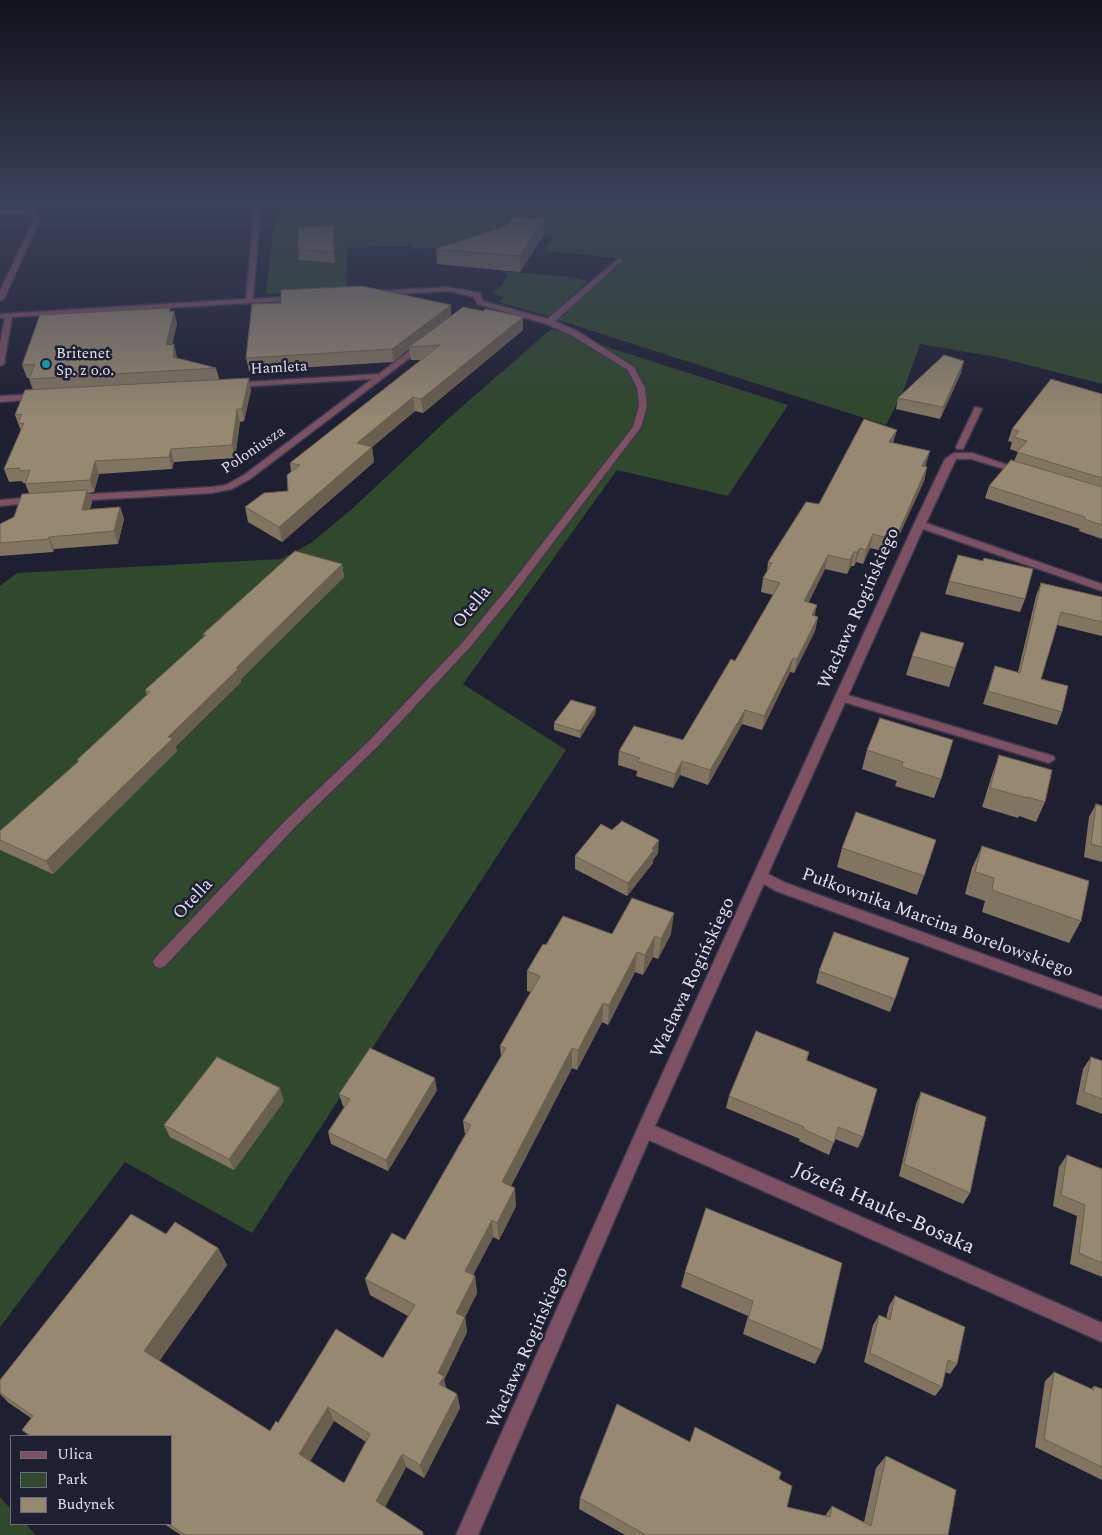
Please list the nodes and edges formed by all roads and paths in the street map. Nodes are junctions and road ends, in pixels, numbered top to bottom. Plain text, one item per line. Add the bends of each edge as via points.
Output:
1 (11, 275) edge
2 (252, 275) edge
3 (603, 275) edge
4 (365, 294) edge
5 (307, 298) edge
6 (0, 299) edge
7 (248, 301) junction
8 (0, 316) edge
9 (9, 316) junction
10 (548, 322) junction
11 (435, 336) edge
12 (0, 364) edge
13 (380, 376) junction
14 (224, 386) edge
15 (49, 396) edge
16 (0, 399) edge
17 (978, 409) dead end
18 (966, 452) junction
19 (1028, 474) edge
20 (68, 498) edge
21 (48, 500) edge
22 (0, 502) edge
23 (919, 524) junction
24 (1102, 588) edge
25 (841, 697) junction
26 (1049, 759) dead end
27 (761, 876) junction
28 (160, 962) dead end
29 (1102, 1003) edge
30 (645, 1130) junction
31 (1102, 1333) edge
32 (467, 1535) edge

1 - 6 street
2 - 7 street
3 - 10 street
4 - 10 street, Otella via 448,289 477,295 476,305
5 - 7 street
7 - 9 street
8 - 9 street
9 - 12 street
10 - 28 street, Otella via 591,342 631,369 641,388 643,406 637,427 467,644
11 - 13 street, Poloniusza
13 - 14 street, Hamleta
13 - 20 street, Poloniusza via 247,477 229,487
15 - 16 street
17 - 18 street
18 - 19 street
18 - 23 street, Wacława Rogińskiego via 950,459
21 - 22 street
23 - 24 street
23 - 25 street, Wacława Rogińskiego
25 - 26 street
25 - 27 street, Wacława Rogińskiego
27 - 29 street, Pułkownika Marcina Borelowskiego via 781,887
27 - 30 street, Wacława Rogińskiego
30 - 31 street, Józefa Hauke-Bosaka
30 - 32 street, Wacława Rogińskiego

